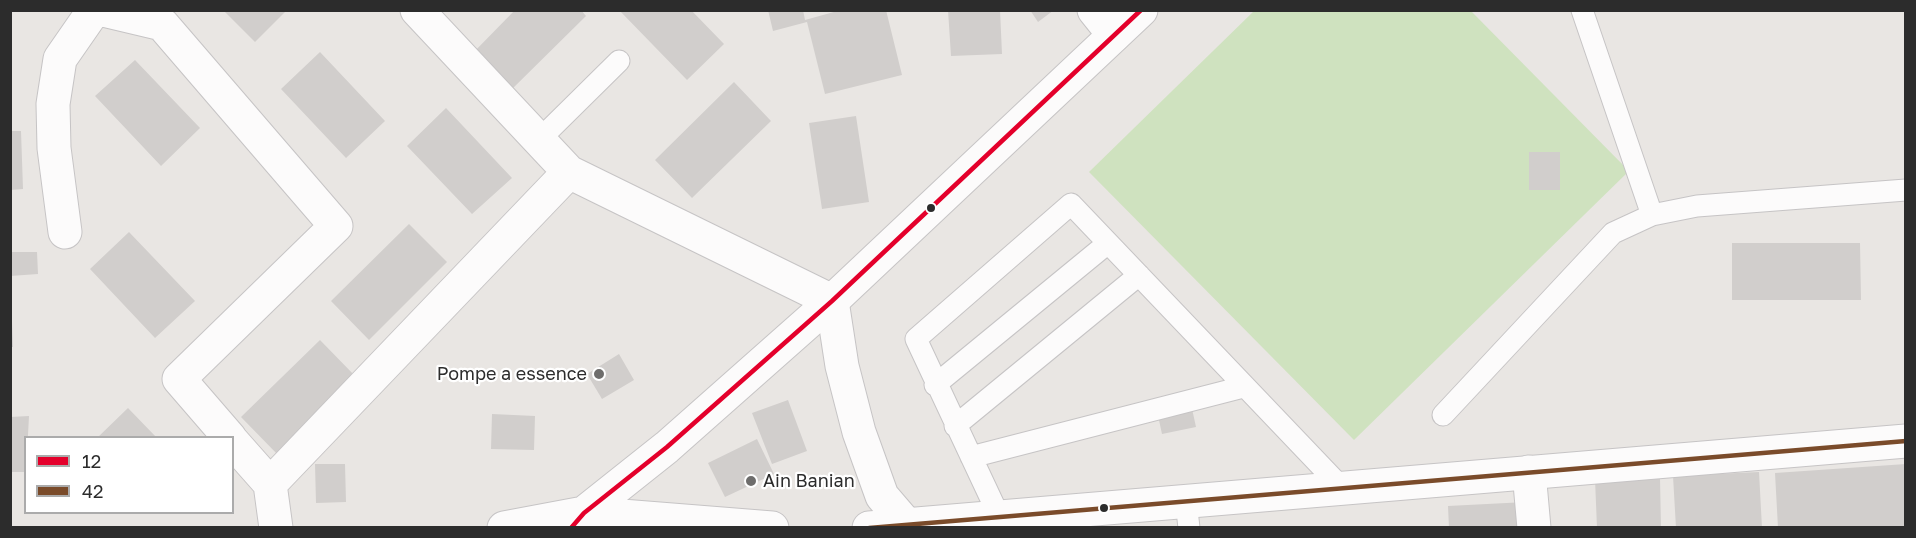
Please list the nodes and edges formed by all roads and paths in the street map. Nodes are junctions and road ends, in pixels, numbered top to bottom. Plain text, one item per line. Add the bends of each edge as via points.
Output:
1 (94, 10) edge
2 (103, 10) edge
3 (417, 10) edge
4 (1141, 10) edge
5 (1582, 10) edge
6 (1104, 22) edge
7 (619, 61) dead end
8 (539, 140) junction
9 (569, 172) junction
10 (1905, 190) edge
11 (1652, 215) junction
12 (64, 232) dead end
13 (1108, 243) junction
14 (1139, 275) junction
15 (832, 301) junction
16 (935, 385) junction
17 (1243, 387) junction
18 (1443, 415) dead end
19 (955, 426) junction
20 (228, 436) edge
21 (1905, 441) edge
22 (234, 442) edge
23 (971, 457) junction
24 (1529, 472) junction
25 (270, 484) junction
26 (1342, 488) junction
27 (1188, 514) edge
28 (999, 516) junction
29 (578, 520) edge
30 (906, 524) junction
31 (276, 528) edge
32 (504, 528) edge
33 (772, 528) edge
34 (869, 528) edge
35 (1534, 528) edge

1 - 12 street via 60,59 53,104
2 - 20 street via 162,24 336,226 179,379
3 - 8 street
4 - 6 street
5 - 11 lane
6 - 15 street
7 - 8 lane
8 - 9 street
9 - 15 street
9 - 25 street
10 - 11 lane via 1697,206
11 - 18 lane via 1613,233
13 - 14 lane
13 - 16 lane
13 - 16 lane via 1071,204 916,339
14 - 17 lane
14 - 19 lane
15 - 29 street
15 - 30 street via 842,366 859,432 882,496
16 - 19 lane
17 - 23 lane
17 - 26 lane
19 - 23 lane
21 - 24 street
22 - 25 street
23 - 28 lane
24 - 26 street
24 - 35 street
25 - 31 street
26 - 27 street
27 - 28 street
28 - 30 street
29 - 32 street
29 - 33 street
30 - 34 street

